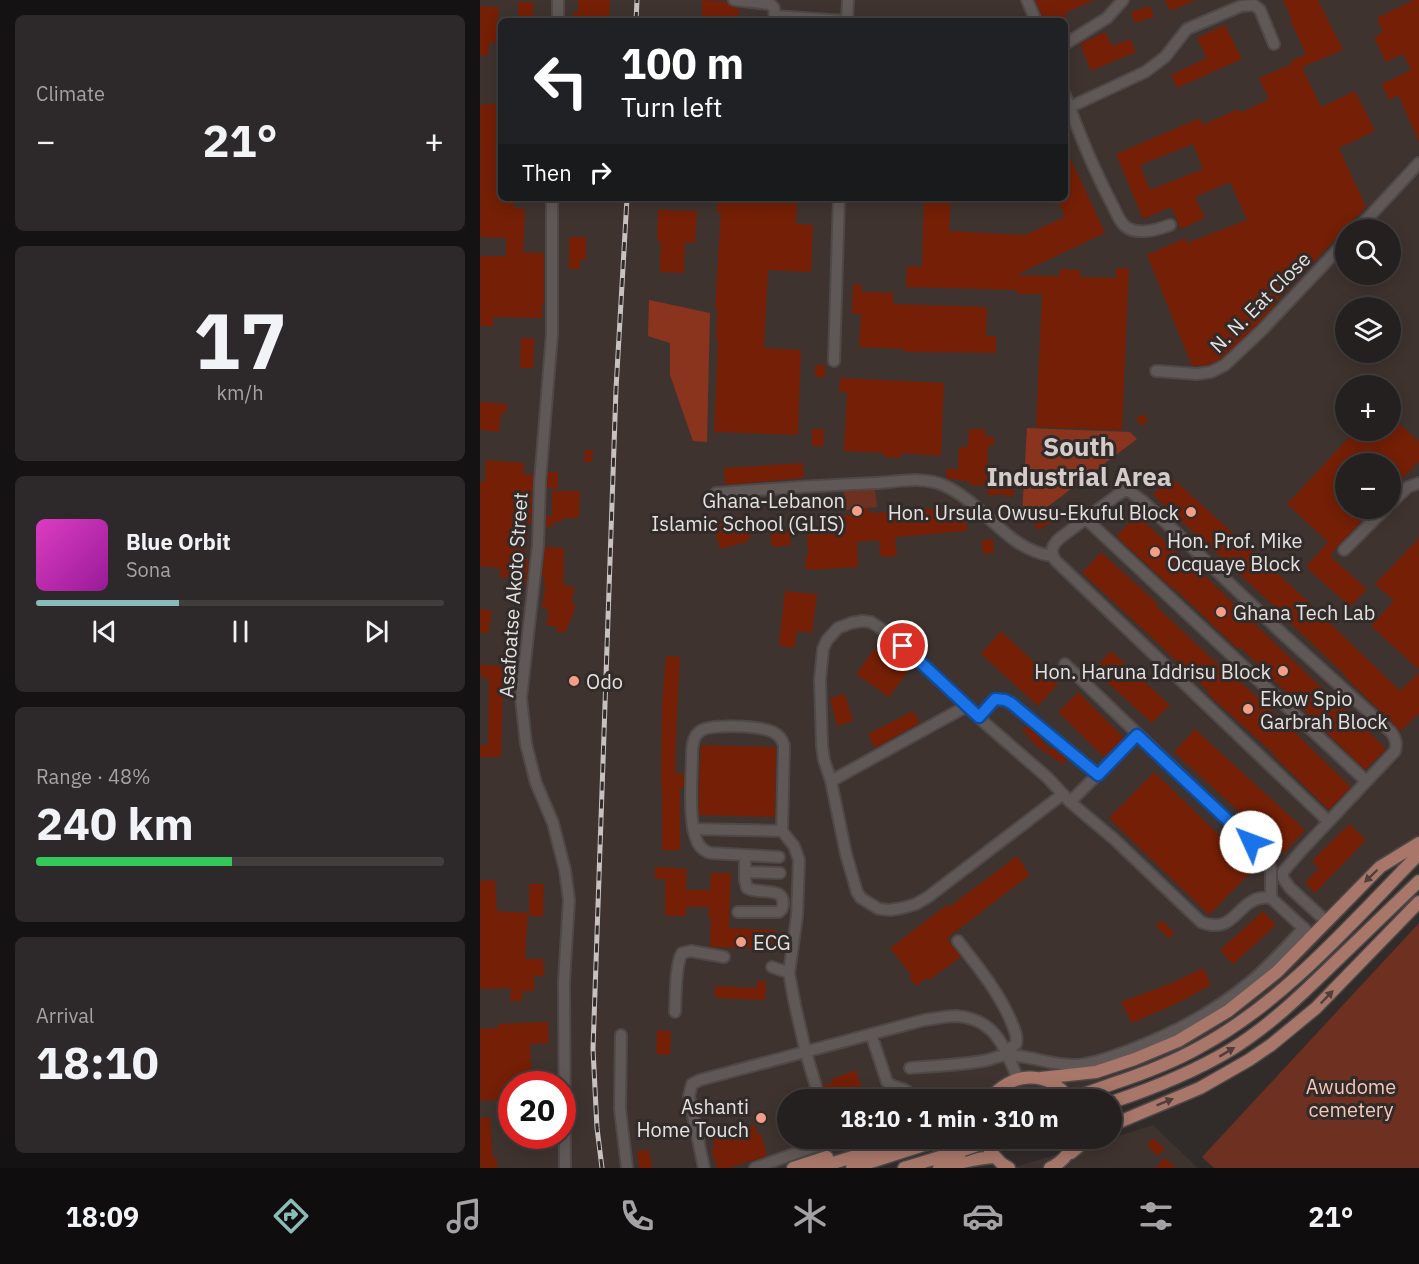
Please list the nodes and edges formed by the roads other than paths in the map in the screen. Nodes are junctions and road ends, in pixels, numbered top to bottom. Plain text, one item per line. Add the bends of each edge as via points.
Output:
1 (558, 0) edge
2 (734, 0) edge
3 (848, 0) edge
4 (1027, 0) edge
5 (1123, 0) edge
6 (558, 18) edge
7 (775, 18) edge
8 (845, 18) edge
9 (1035, 18) edge
10 (1068, 42) edge
11 (1274, 44) dead end
12 (1068, 102) edge
13 (1070, 107) junction
14 (1419, 164) edge
15 (552, 201) edge
16 (839, 201) edge
17 (1367, 219) edge
18 (1170, 225) dead end
19 (1335, 253) edge
20 (834, 361) dead end
21 (1156, 371) dead end
22 (1419, 483) edge
23 (716, 493) dead end
24 (1401, 494) edge
25 (1086, 519) junction
26 (1375, 519) edge
27 (1344, 550) dead end
28 (1052, 556) junction
29 (1065, 664) dead end
30 (967, 706) junction
31 (979, 717) junction
32 (1137, 735) junction
33 (1098, 775) junction
34 (831, 781) junction
35 (1366, 781) junction
36 (1066, 798) junction
37 (1328, 821) junction
38 (693, 829) junction
39 (782, 831) junction
40 (1419, 843) edge
41 (1419, 854) edge
42 (745, 855) junction
43 (779, 857) dead end
44 (745, 872) junction
45 (780, 873) dead end
46 (1419, 882) edge
47 (1270, 898) junction
48 (1419, 902) edge
49 (738, 912) dead end
50 (1326, 921) junction
51 (1308, 932) junction
52 (958, 941) dead end
53 (724, 957) dead end
54 (772, 967) dead end
55 (789, 973) junction
56 (675, 1012) dead end
57 (621, 1035) dead end
58 (871, 1035) junction
59 (806, 1053) junction
60 (1006, 1053) junction
61 (910, 1068) dead end
62 (1041, 1078) junction
63 (1018, 1079) junction
64 (817, 1089) edge
65 (901, 1089) edge
66 (999, 1089) edge
67 (1060, 1089) edge
68 (1098, 1089) edge
69 (1122, 1098) edge
70 (1122, 1121) edge
71 (807, 1149) edge
72 (851, 1149) edge
73 (878, 1149) edge
74 (912, 1149) edge
75 (964, 1149) edge
76 (989, 1149) edge
77 (1071, 1149) edge
78 (1075, 1149) edge
79 (1065, 1157) junction
80 (1002, 1164) edge
81 (1053, 1167) edge
82 (565, 1168) edge
83 (627, 1168) edge
84 (704, 1168) edge
85 (755, 1168) edge
86 (793, 1168) edge
87 (817, 1168) edge
88 (852, 1168) edge
89 (904, 1168) edge
90 (939, 1168) edge

1 - 6 street
2 - 7 street via 770,4
3 - 8 street
4 - 9 street
5 - 10 street via 1107,18
11 - 13 street via 1260,10 1254,5 1241,6 1188,29 1165,57 1145,72
12 - 13 street
13 - 18 street via 1108,198 1125,226 1151,231
14 - 17 street
15 - 82 street, Asafoatse Akoto Street via 552,334 538,545 521,698 526,744 566,870 569,900 564,982
16 - 20 street
19 - 21 street, N. N. Eat Close via 1225,365 1197,374
22 - 24 street
23 - 28 street via 931,481 960,494 1028,550
25 - 28 street via 1054,543
25 - 35 street
25 - 35 street via 1116,495 1124,491 1134,494 1391,732 1396,739 1395,751
26 - 27 street
28 - 37 street
29 - 32 street
30 - 31 street
30 - 34 street
30 - 34 street via 879,626 862,621 838,628 823,649 820,680 822,746
31 - 33 street via 995,699 1005,700
31 - 36 street
32 - 33 street
32 - 47 street via 1266,857 1272,877
33 - 36 street
34 - 36 street via 857,892 879,909 890,910 928,897
35 - 37 street
36 - 47 street via 1201,922 1222,925 1251,901
37 - 50 street via 1286,868 1283,878
38 - 39 street
38 - 39 street via 695,736 707,728 731,726 771,730 783,740
38 - 42 street via 706,852
39 - 55 street via 799,860
40 -> 50 main road via 1380,867
41 - 68 main road, bridge via 1304,970 1249,1016 1153,1070
42 - 43 street
42 - 44 street
44 - 45 street
44 - 49 street via 747,888 780,894 783,907 779,912
69 -> 46 main road via 1206,1064 1258,1031
47 - 51 street
70 -> 48 main road via 1200,1088 1271,1045 1316,1008
50 - 51 main road
51 - 60 street via 1241,989 1185,1025 1139,1046 1080,1065 1054,1064
51 - 62 main road via 1277,972 1228,1011 1178,1041 1096,1072
52 - 60 street via 1005,1007 1017,1036 1016,1044
53 - 56 street via 691,951 680,955
54 - 55 street
55 - 59 street
57 - 83 street via 620,1109
58 - 59 street
58 - 60 street via 955,1016 985,1024
58 - 65 street via 887,1082
59 - 64 street
59 - 84 street via 692,1084 689,1096
60 - 61 street via 956,1065
60 - 63 street
62 - 63 main road
62 - 67 main road
63 - 66 main road
71 - 85 street
72 - 86 main road
73 - 87 main road
74 - 88 main road
75 - 89 main road, bridge
76 - 80 main road
77 - 79 main road
78 - 79 main road
79 - 81 main road
80 - 90 main road via 971,1159

